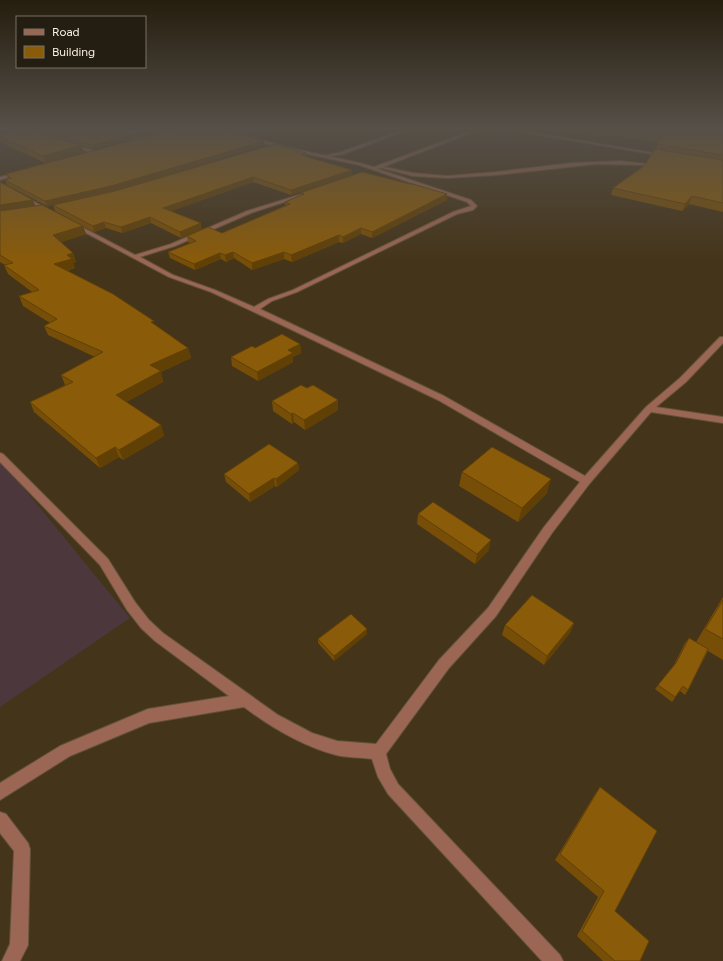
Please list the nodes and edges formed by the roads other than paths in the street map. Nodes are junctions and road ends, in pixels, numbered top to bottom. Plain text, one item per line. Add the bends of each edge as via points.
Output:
1 (16, 174) edge
2 (393, 174) edge
3 (406, 174) edge
4 (489, 174) edge
5 (0, 179) edge
6 (0, 185) edge
7 (316, 190) edge
8 (49, 209) junction
9 (31, 212) edge
10 (134, 257) junction
11 (255, 310) junction
12 (723, 339) edge
13 (649, 409) junction
14 (723, 420) edge
15 (0, 456) edge
16 (586, 481) junction
17 (246, 700) junction
18 (379, 752) junction
19 (0, 792) edge
20 (0, 820) edge
21 (11, 961) edge
22 (554, 961) edge

1 - 5 street
2 - 11 street via 469,201 474,207 455,213 378,249 295,291 270,300
3 - 4 street via 447,177
6 - 8 street
7 - 10 street via 228,220 172,246
8 - 9 street
8 - 10 street via 62,219
10 - 11 street via 171,276 214,291
11 - 16 street via 441,398
12 - 13 street via 683,380
13 - 14 street
13 - 16 street
15 - 17 street via 104,562 144,624
16 - 18 street via 548,530 492,612 444,664
17 - 18 street via 273,720 309,740 337,748
17 - 19 street via 148,716 65,751
18 - 22 street via 384,776 393,789
20 - 21 street via 22,849 20,945

